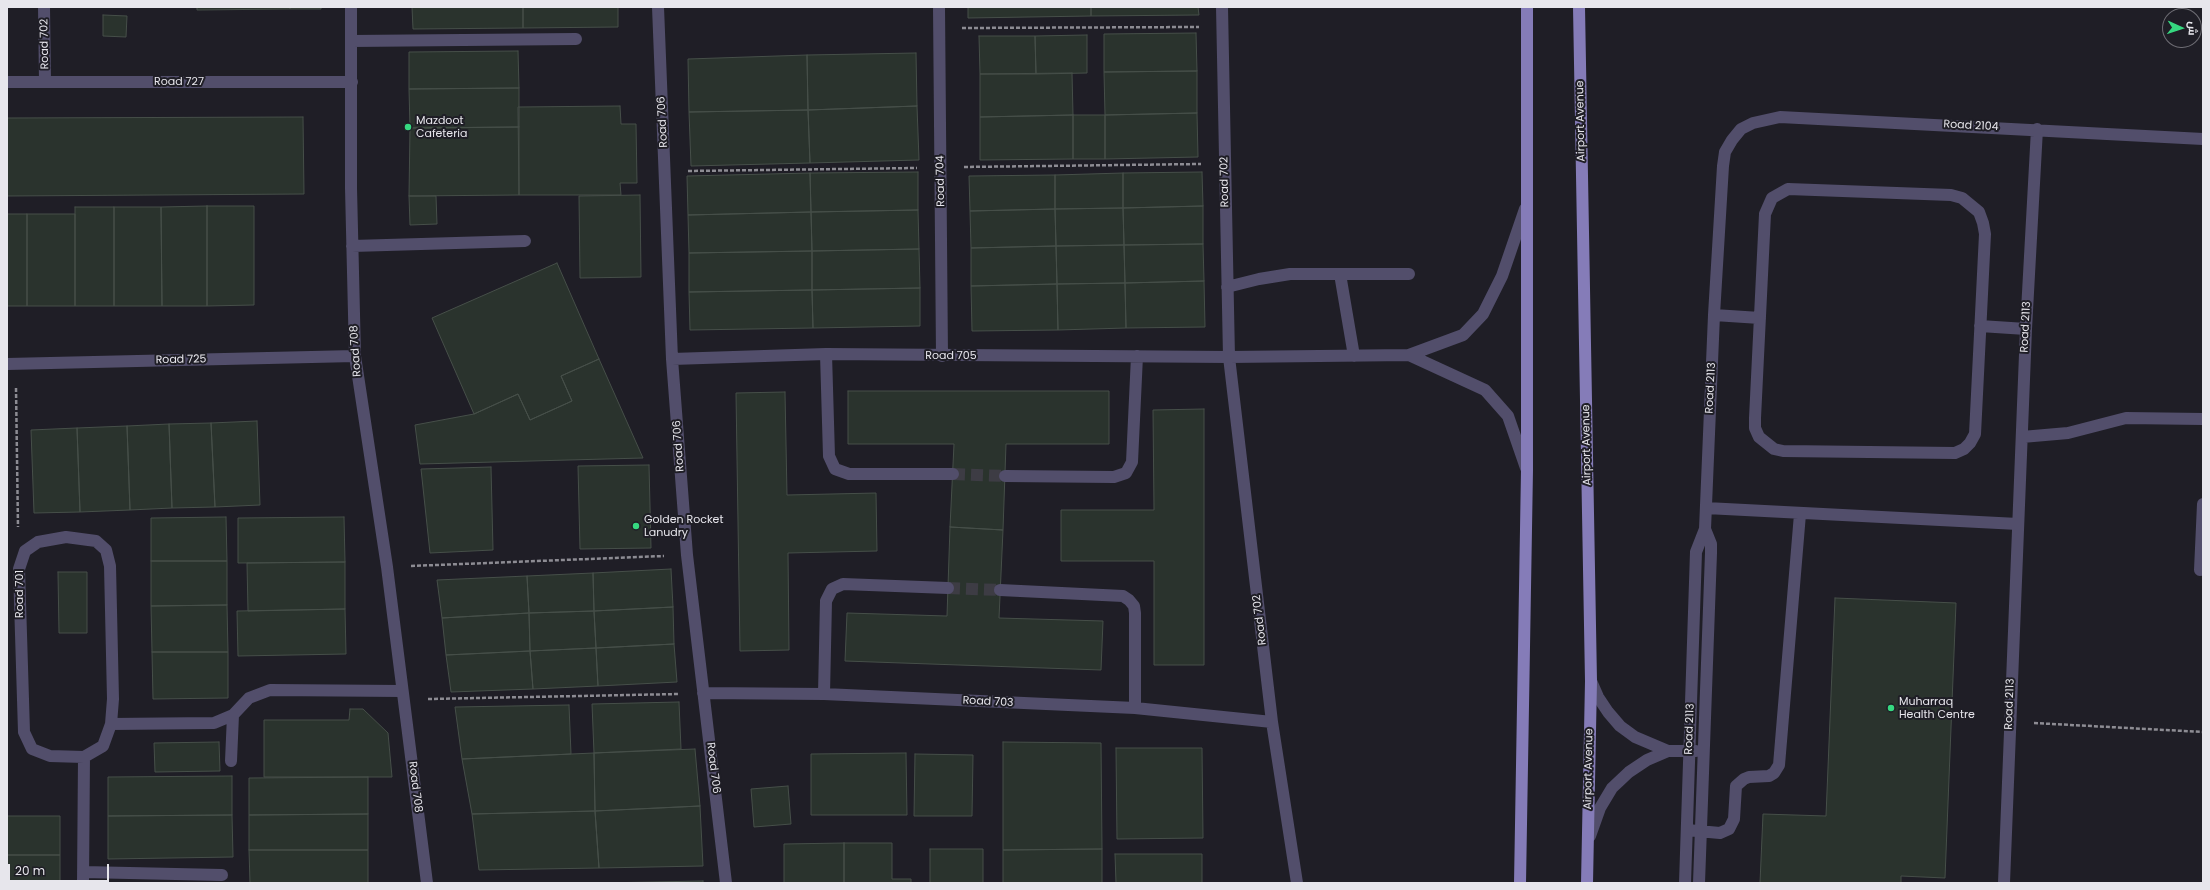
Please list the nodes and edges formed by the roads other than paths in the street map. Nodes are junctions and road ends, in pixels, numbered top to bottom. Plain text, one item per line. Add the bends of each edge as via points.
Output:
1 (44, 7) edge
2 (351, 7) edge
3 (658, 7) edge
4 (939, 7) edge
5 (1222, 7) edge
6 (1527, 7) edge
7 (1579, 7) edge
8 (576, 39) dead end
9 (351, 41) junction
10 (7, 82) edge
11 (45, 82) junction
12 (352, 82) junction
13 (1741, 129) joint
14 (2037, 129) junction
15 (2203, 139) edge
16 (1525, 209) junction
17 (525, 241) dead end
18 (352, 246) junction
19 (1340, 274) junction
20 (1409, 274) dead end
21 (1227, 287) junction
22 (1714, 315) junction
23 (1760, 318) junction
24 (1980, 326) junction
25 (2026, 329) junction
26 (826, 354) junction
27 (1409, 355) junction
28 (355, 356) junction
29 (942, 356) junction
30 (1138, 356) junction
31 (1354, 356) junction
32 (1229, 357) junction
33 (672, 359) junction
34 (11, 364) edge
35 (2203, 419) edge
36 (2022, 436) junction
37 (1527, 470) junction
38 (952, 474) tunnel mouth
39 (1005, 476) tunnel mouth
40 (2203, 504) edge
41 (1706, 508) junction
42 (1800, 514) junction
43 (2018, 524) junction
44 (1705, 528) junction
45 (2200, 570) dead end
46 (948, 588) tunnel mouth
47 (1000, 590) tunnel mouth
48 (1591, 681) junction
49 (703, 693) junction
50 (824, 694) junction
51 (403, 696) junction
52 (1135, 708) junction
53 (233, 715) junction
54 (1272, 722) junction
55 (110, 724) junction
56 (1668, 751) junction
57 (1690, 751) junction
58 (1703, 751) junction
59 (84, 757) junction
60 (231, 761) dead end
61 (1687, 830) junction
62 (1700, 832) junction
63 (1587, 851) junction
64 (222, 875) dead end
65 (83, 878) edge
66 (427, 883) edge
67 (726, 883) edge
68 (1297, 883) edge
69 (1520, 883) edge
70 (1587, 883) edge
71 (1685, 883) edge
72 (1698, 883) edge
73 (2004, 883) edge

1 - 11 street, Road 702
2 - 9 street, Road 708
3 - 33 street, Road 706
4 - 29 street, Road 704
5 - 21 street, Road 702
6 - 16 main road
7 - 48 main road, Airport Avenue
8 - 9 street
9 - 12 street, Road 708
10 - 11 street, Road 727
11 - 12 street, Road 727
12 - 18 street, Road 708
13 - 14 street, Road 2104 via 1766,118 1780,117
13 - 22 street, Road 2113 via 1726,152 1722,166
14 - 15 street, Road 2104
14 - 25 street, Road 2113
16 - 27 street via 1502,276 1483,314 1463,336
16 - 37 main road
17 - 18 street
18 - 28 street, Road 708
19 - 20 street
19 - 21 street via 1290,274
19 - 31 street
21 - 32 street, Road 702
22 - 23 street
22 - 41 street, Road 2113
23 - 24 street via 1765,214 1768,205 1779,192 1797,189 1951,195 1972,204 1984,223 1985,234
23 - 24 street via 1755,428 1766,444 1783,451 1955,453 1964,449 1975,434
24 - 25 street
25 - 36 street, Road 2113
26 - 29 street, Road 705
26 - 33 street, Road 705
26 - 38 street via 829,456 835,469 849,474
27 - 31 street
27 - 37 street via 1486,390 1508,416
28 - 34 street, Road 725
28 - 51 street, Road 708 via 387,567
29 - 30 street, Road 705
30 - 32 street, Road 705
30 - 39 street via 1132,462 1126,474 1114,477
31 - 32 street
32 - 54 street, Road 702
33 - 49 street, Road 706 via 687,555
35 - 36 street via 2126,418 2068,433
36 - 43 street, Road 2113
37 - 69 main road
40 - 45 street
41 - 42 street
41 - 44 street, Road 2113
42 - 43 street
42 - 62 street via 1778,765 1769,776 1749,777 1736,786 1734,819 1729,829 1720,833
43 - 73 street, Road 2113
44 - 57 street, Road 2113 via 1696,552
44 - 58 street, Road 2113 via 1711,553
46 - 50 street via 843,584 832,589 826,601
47 - 52 street via 1123,596 1129,600 1134,606 1135,613
48 - 56 street, Road 2113 via 1598,697 1620,726 1651,745
48 - 63 main road, Airport Avenue
49 - 50 street, Road 703
49 - 67 street, Road 706
50 - 52 street, Road 703
51 - 53 street via 270,690 249,698
51 - 66 street, Road 708
52 - 54 street, Road 703
53 - 55 street via 222,721 206,724
53 - 60 street
54 - 68 street, Road 702
55 - 59 street, Road 701 via 103,746
55 - 59 street, Road 701 via 113,699 110,566 106,550 96,541 66,537 38,542 25,551 19,569 24,732 32,749 50,756
56 - 57 street
56 - 63 street, Road 2113 via 1628,772 1612,788 1591,829
57 - 58 street
57 - 61 street, Road 2113
58 - 62 street, Road 2113
59 - 65 street
61 - 62 street
61 - 71 street, Road 2113
62 - 72 street, Road 2113
63 - 70 main road, Airport Avenue
64 - 65 street

